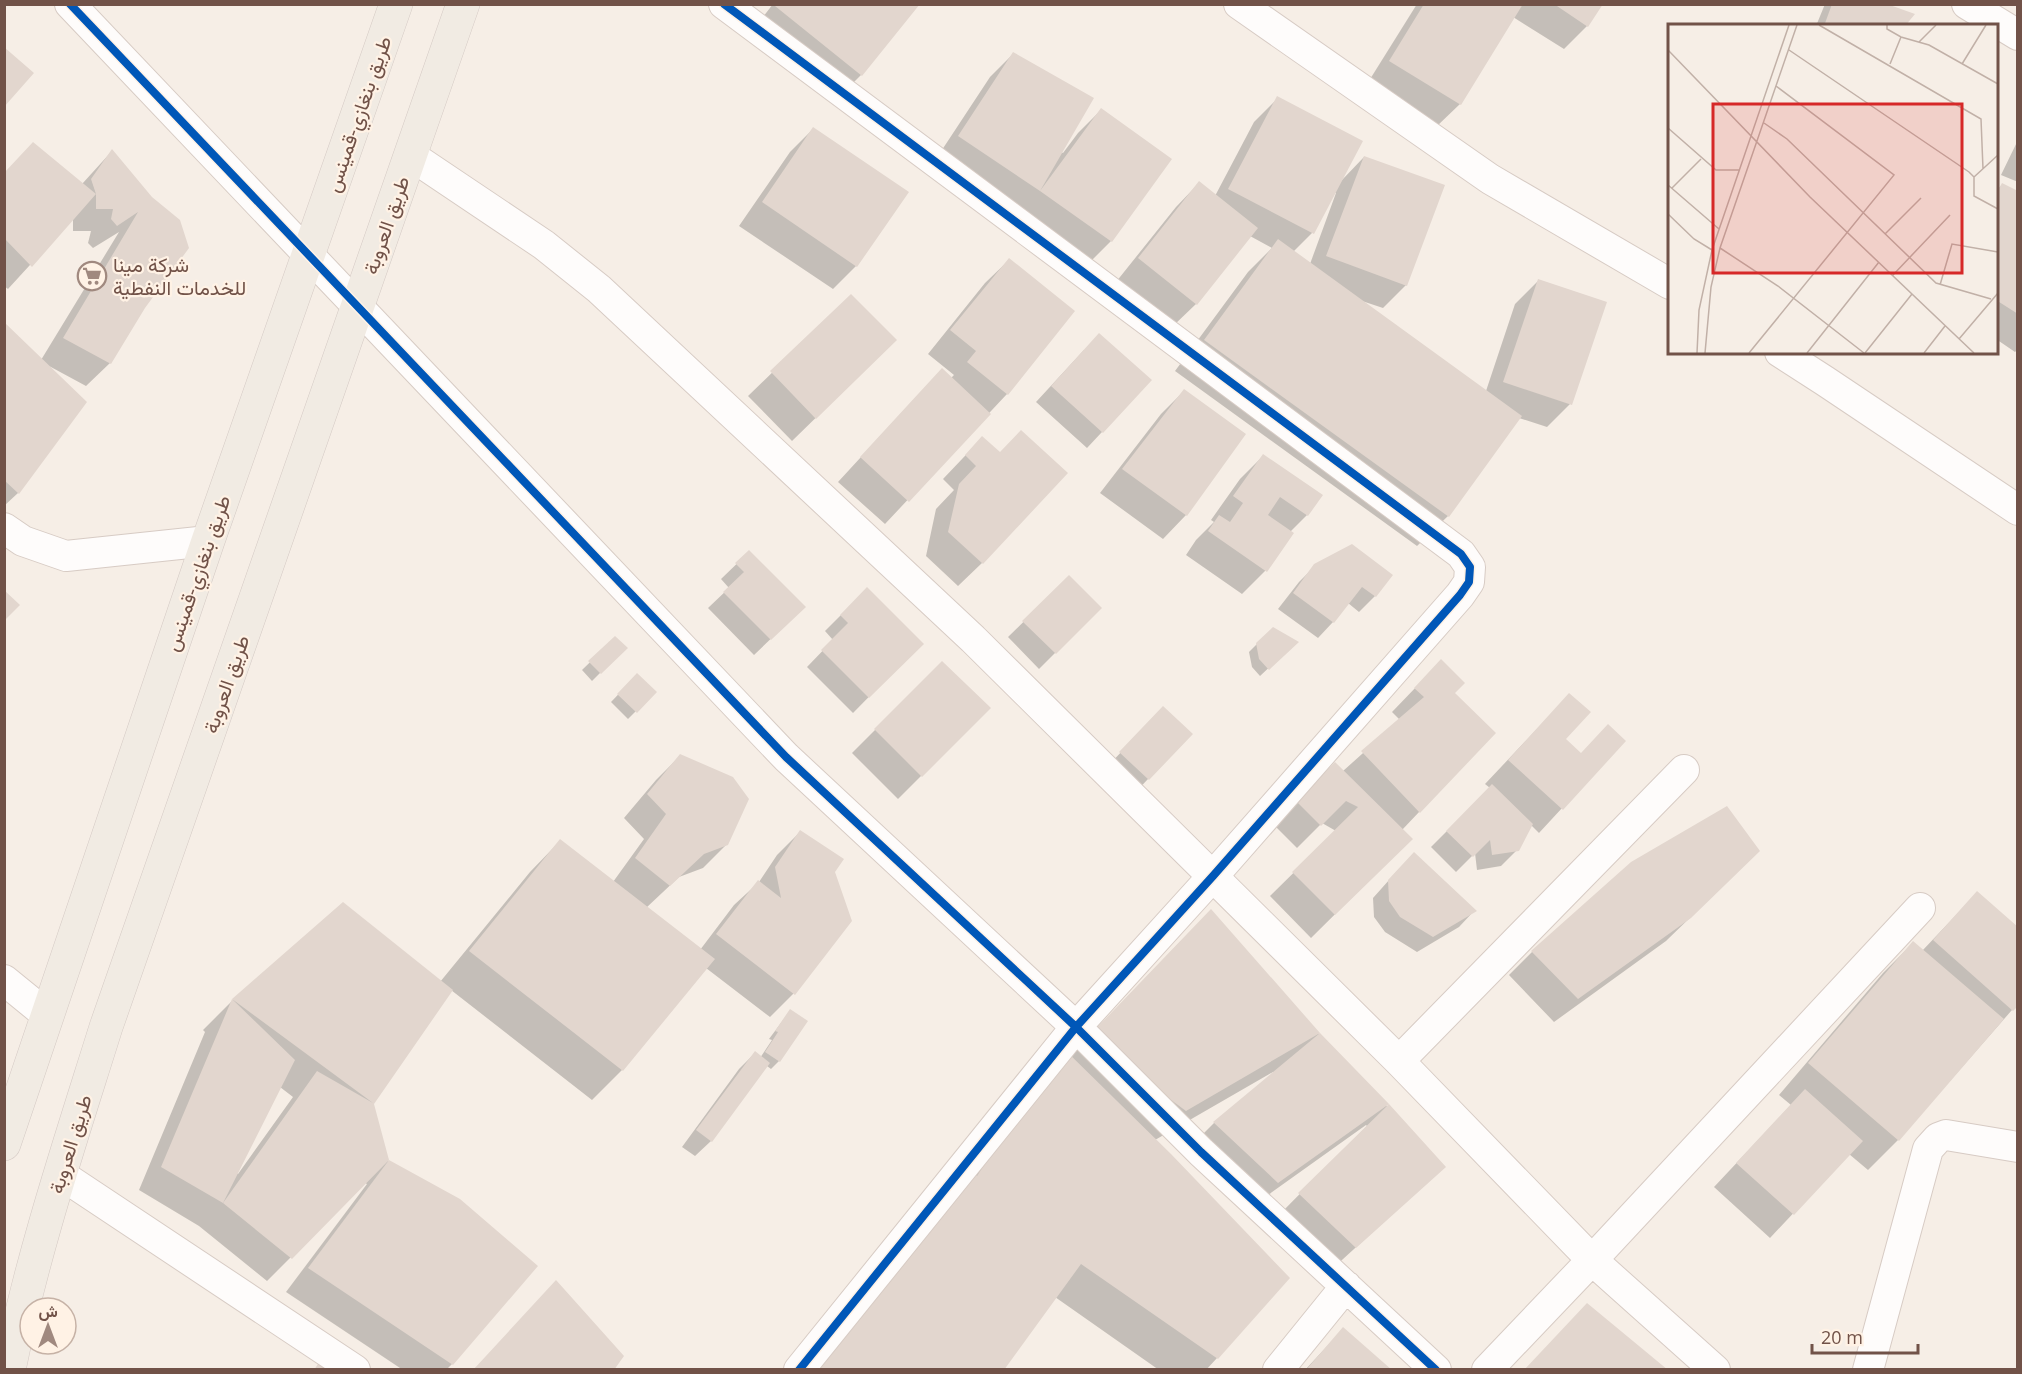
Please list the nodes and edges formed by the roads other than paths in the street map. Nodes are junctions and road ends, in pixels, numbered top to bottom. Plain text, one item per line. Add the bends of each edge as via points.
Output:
1 (69, 4) edge
2 (396, 4) edge
3 (463, 4) edge
4 (724, 4) edge
5 (1239, 4) edge
6 (1967, 4) edge
7 (2018, 35) edge
8 (410, 155) junction
9 (309, 257) junction
10 (1668, 283) edge
11 (357, 308) junction
12 (1783, 354) edge
13 (2018, 510) edge
14 (4, 528) edge
15 (208, 541) junction
16 (1684, 770) dead end
17 (1212, 876) junction
18 (1920, 908) dead end
19 (4, 980) edge
20 (47, 1015) junction
21 (1076, 1027) junction
22 (1399, 1061) junction
23 (4, 1144) edge
24 (2018, 1147) edge
25 (60, 1174) junction
26 (1592, 1260) junction
27 (1346, 1286) junction
28 (9, 1370) edge
29 (355, 1370) edge
30 (799, 1370) edge
31 (1278, 1370) edge
32 (1436, 1370) edge
33 (1487, 1370) edge
34 (1715, 1370) edge
35 (1868, 1370) edge

1 - 9 street
2 - 9 main road, طريق بنغازي-قمينس
3 - 8 main road, طريق العروبة
4 - 17 street via 1461,554 1470,567 1468,582 1460,595
5 - 10 street via 1490,180
6 - 7 street
8 - 11 main road, طريق العروبة
8 - 17 street via 544,245 599,289 973,639
9 - 11 street
9 - 15 main road, طريق بنغازي-قمينس
11 - 21 street via 786,757
11 - 25 main road, طريق العروبة via 106,1027
12 - 13 street
14 - 15 street via 23,541 66,556
15 - 20 main road, طريق بنغازي-قمينس
16 - 22 street
17 - 21 street
17 - 22 street
18 - 26 street
19 - 20 street
20 - 23 main road, طريق بنغازي-قمينس
21 - 27 street via 1201,1152
21 - 30 street
22 - 26 street
24 - 35 street via 1946,1135 1928,1149
25 - 28 main road, طريق العروبة
25 - 29 street
26 - 33 street
26 - 34 street
27 - 31 street
27 - 32 street

